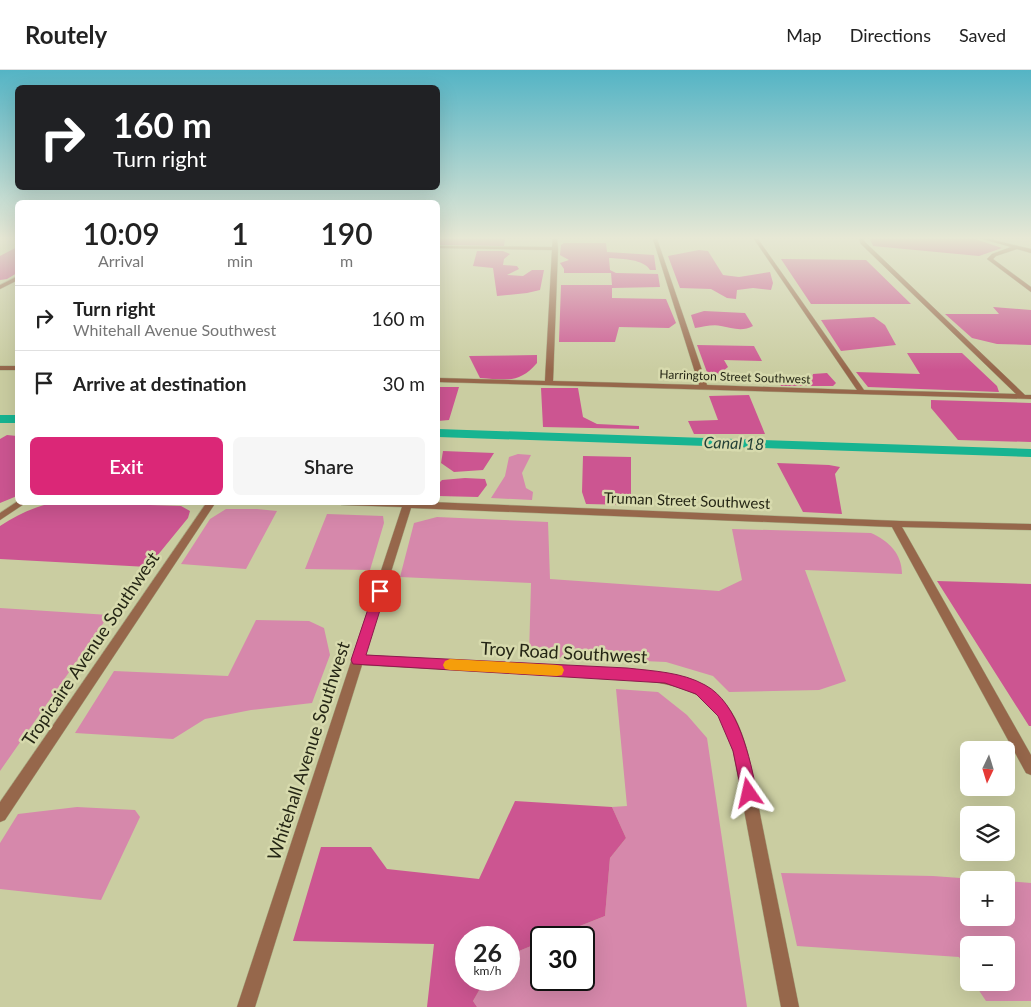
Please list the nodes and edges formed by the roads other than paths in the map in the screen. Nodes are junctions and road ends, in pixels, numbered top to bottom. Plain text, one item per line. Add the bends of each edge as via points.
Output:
1 (553, 283) edge
2 (670, 283) edge
3 (786, 283) edge
4 (905, 283) edge
5 (15, 361) edge
6 (2, 368) edge
7 (15, 368) edge
8 (440, 380) edge
9 (549, 383) junction
10 (704, 388) junction
11 (862, 392) junction
12 (1027, 397) edge
13 (18, 505) edge
14 (210, 505) edge
15 (407, 505) joint
16 (0, 517) edge
17 (895, 523) junction
18 (1031, 527) edge
19 (358, 660) junction
20 (1031, 768) edge
21 (0, 815) edge
22 (246, 1007) edge
23 (790, 1007) edge

1 - 9 street
2 - 10 street
3 - 11 street
4 - 12 street
5 - 6 street
6 - 7 street
8 - 9 street, Harrington Street Southwest
9 - 10 street, Harrington Street Southwest
10 - 11 street, Harrington Street Southwest
11 - 12 street, Harrington Street Southwest
13 - 16 street
14 - 21 street, Tropicaire Avenue Southwest
15 - 17 street, Truman Street Southwest
15 - 19 street, Whitehall Avenue Southwest
17 - 18 street, Truman Street Southwest
17 - 20 street
19 - 22 street, Whitehall Avenue Southwest
19 - 23 street, Troy Road Southwest via 627,674 665,678 701,690 724,712 740,751

